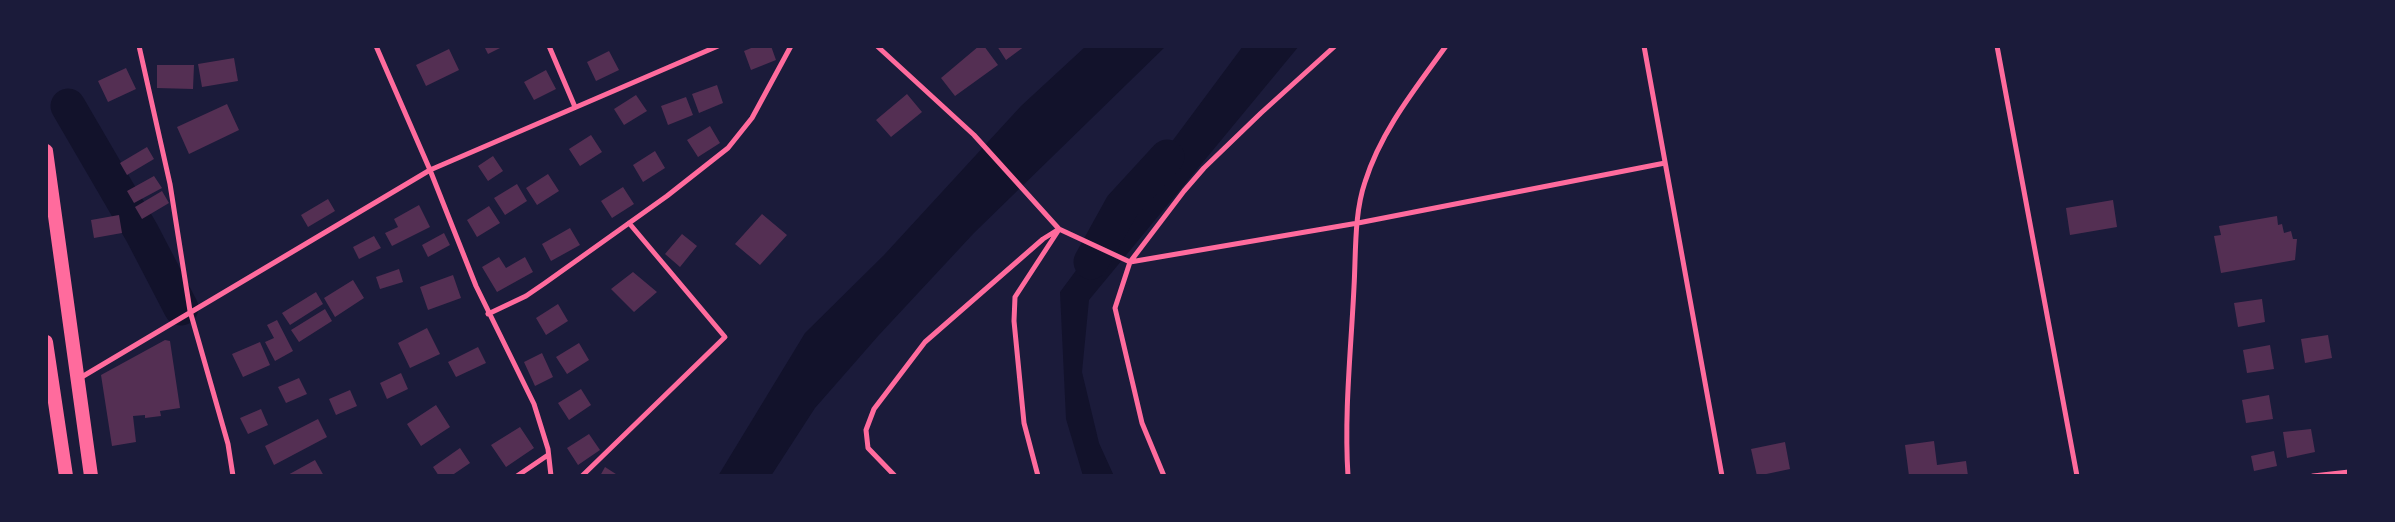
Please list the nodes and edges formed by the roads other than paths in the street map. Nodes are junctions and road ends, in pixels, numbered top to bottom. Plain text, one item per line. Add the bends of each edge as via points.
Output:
1 (139, 46) edge
2 (376, 46) edge
3 (549, 46) edge
4 (718, 46) edge
5 (791, 46) edge
6 (877, 46) edge
7 (1335, 46) edge
8 (1446, 46) edge
9 (1644, 46) edge
10 (1997, 46) edge
11 (575, 107) junction
12 (46, 151) edge
13 (1665, 163) junction
14 (430, 170) junction
15 (628, 223) junction
16 (1358, 223) junction
17 (1059, 229) junction
18 (1130, 262) junction
19 (190, 311) junction
20 (488, 314) junction
21 (46, 342) edge
22 (77, 380) junction
23 (50, 395) edge
24 (548, 455) junction
25 (2349, 472) edge
26 (66, 476) edge
27 (92, 476) edge
28 (233, 476) edge
29 (517, 476) edge
30 (551, 476) edge
31 (582, 476) edge
32 (895, 476) edge
33 (1038, 476) edge
34 (1164, 476) edge
35 (1348, 476) edge
36 (1722, 476) edge
37 (2077, 476) edge
38 (2313, 476) edge

1 - 19 street via 170,184
2 - 14 street
3 - 11 street
4 - 11 street
5 - 15 street via 752,118 736,139 667,196
6 - 17 street via 974,135
7 - 18 street via 1204,168
8 - 16 street via 1406,101 1378,149 1364,184
9 - 13 street
10 - 37 street
11 - 14 street
12 - 22 highway
13 - 16 street
13 - 36 street
14 - 19 street
14 - 20 street
15 - 20 street via 532,291
15 - 31 street via 725,337
16 - 18 street
16 - 35 street via 1346,438
17 - 18 street
17 - 32 street via 1043,239 925,342 874,409 866,430 868,448
17 - 33 street via 1015,297 1014,321 1024,423
18 - 34 street via 1115,308 1142,423
19 - 22 street
19 - 28 street via 228,444
20 - 24 street via 534,404
21 - 23 highway
22 - 27 highway
23 - 26 highway
24 - 29 street
24 - 30 street
25 - 38 street

